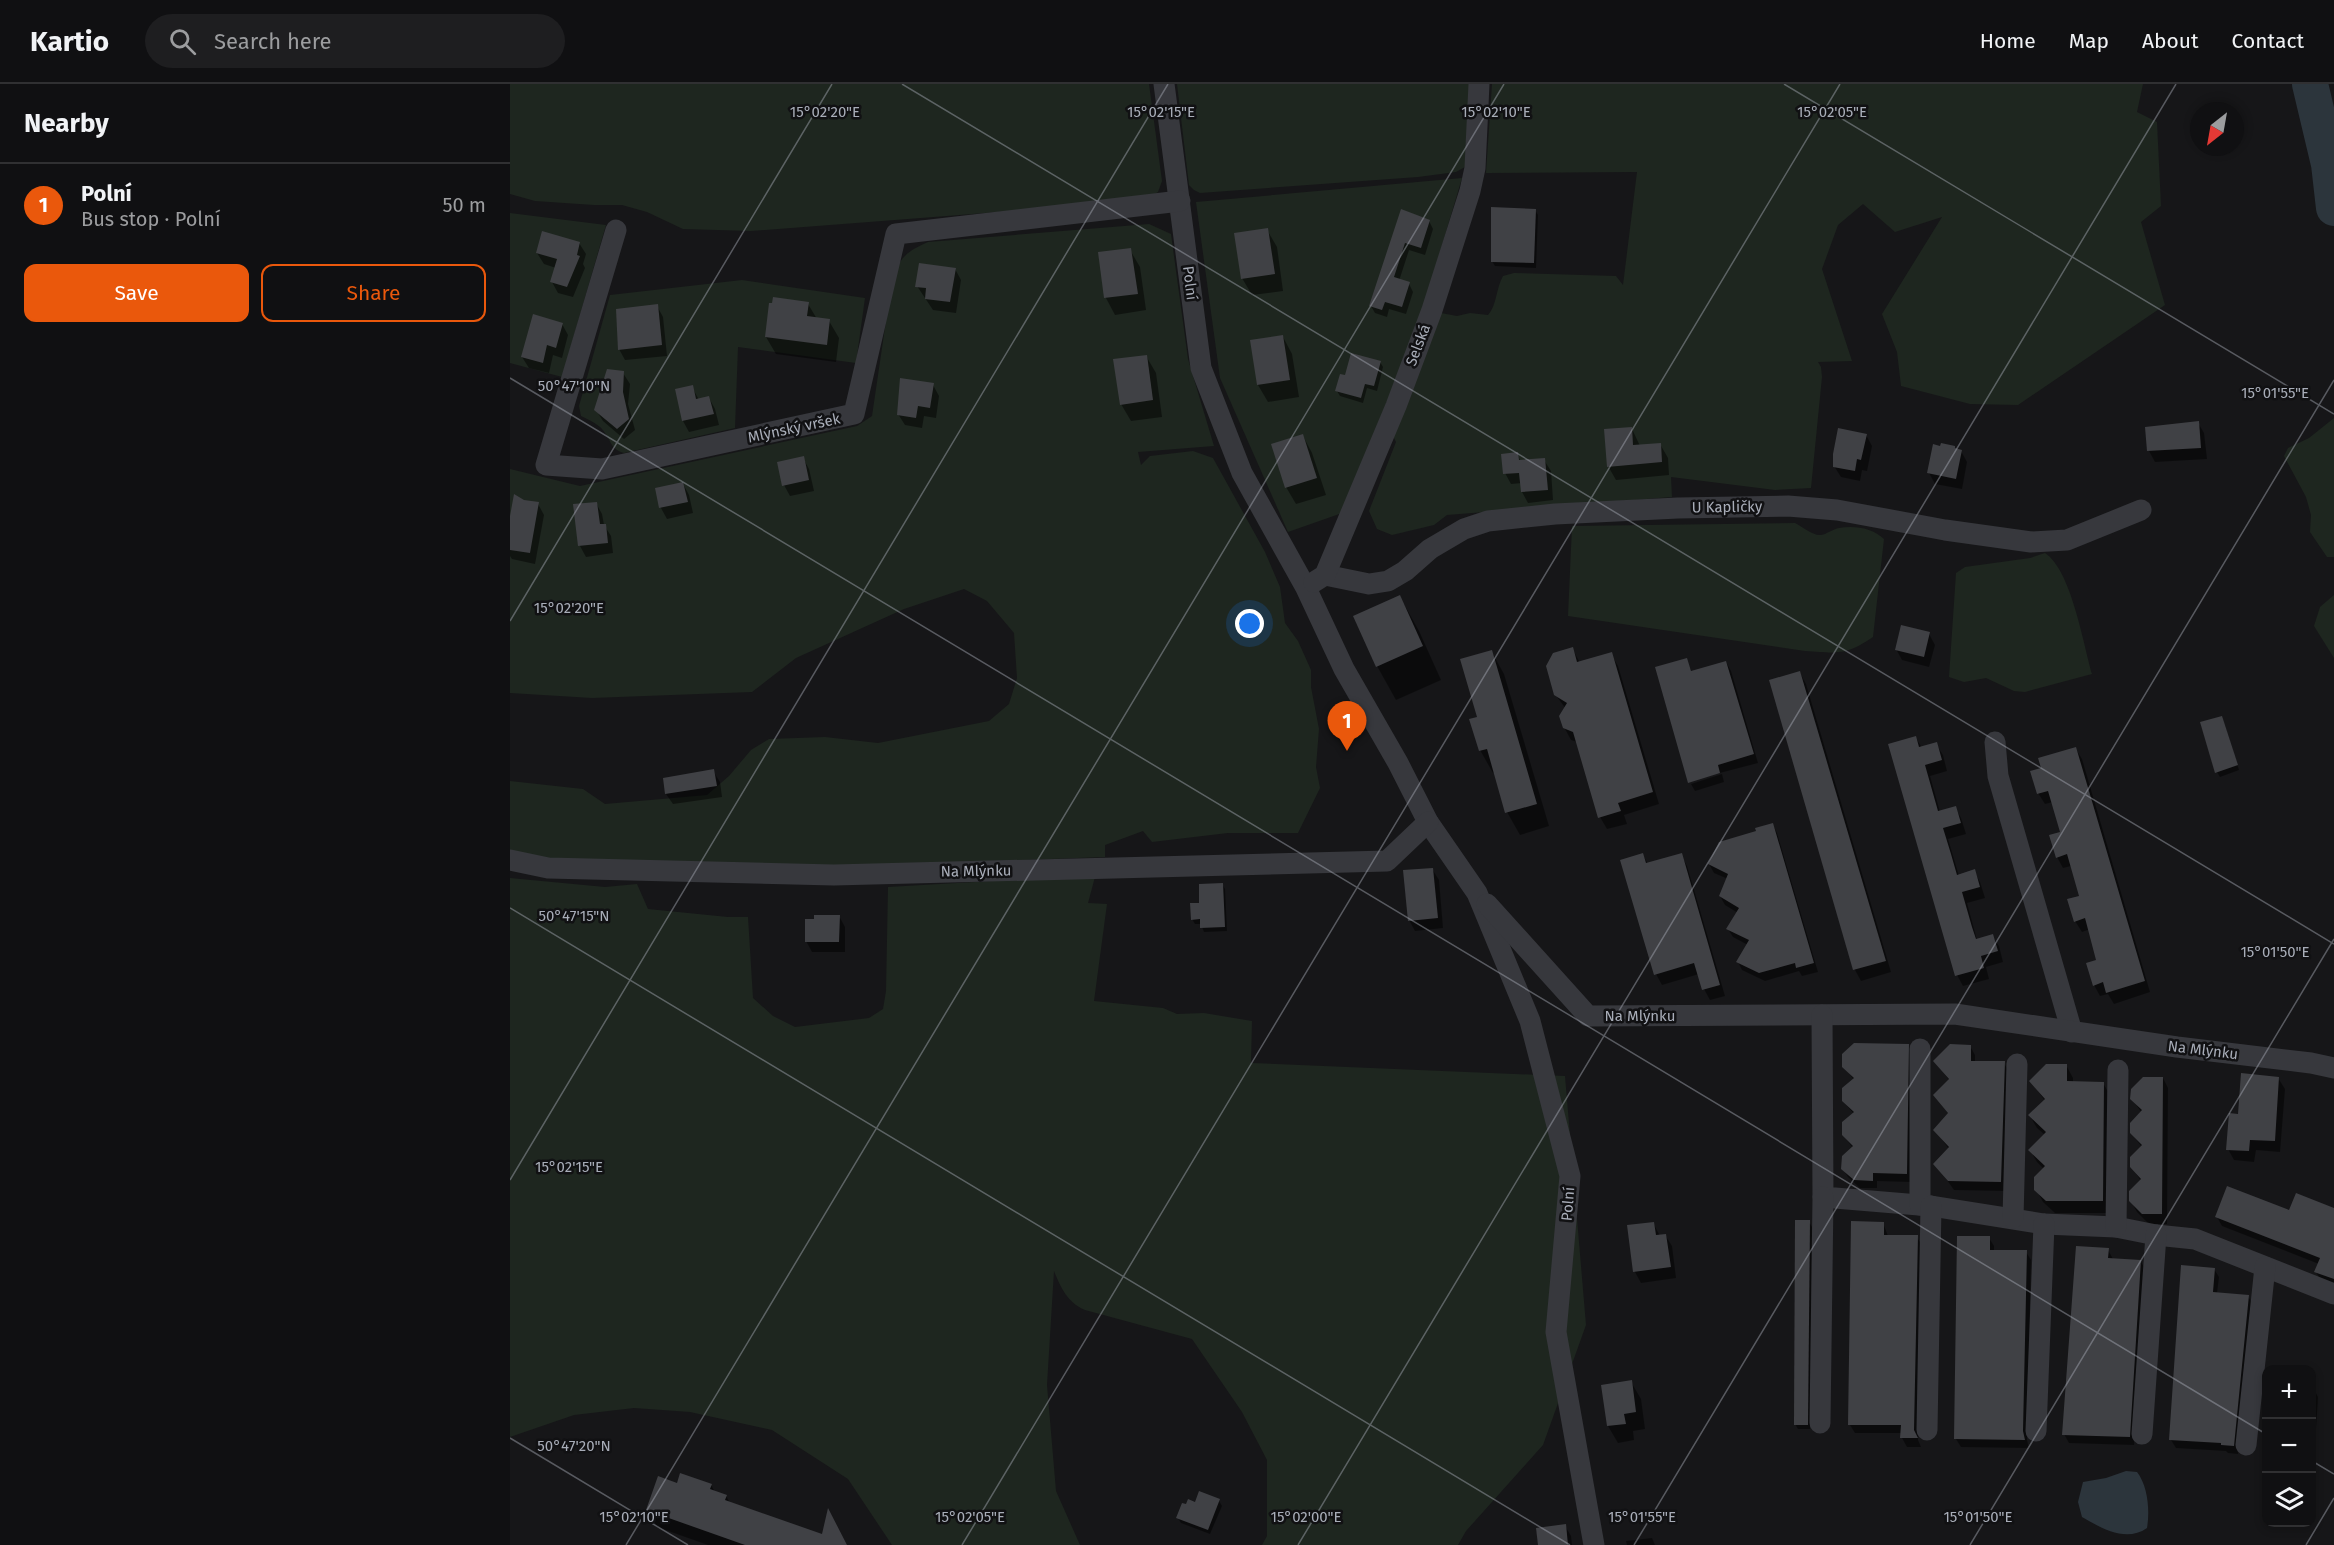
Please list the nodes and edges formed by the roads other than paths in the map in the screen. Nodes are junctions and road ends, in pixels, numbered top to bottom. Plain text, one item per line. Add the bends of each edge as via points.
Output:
1 (1164, 84) edge
2 (1479, 84) edge
3 (1180, 201) junction
4 (616, 230) dead end
5 (2141, 510) dead end
6 (1325, 574) junction
7 (1306, 588) junction
8 (1995, 742) dead end
9 (1428, 822) junction
10 (510, 860) edge
11 (1477, 893) junction
12 (1822, 1015) junction
13 (2072, 1032) junction
14 (1920, 1049) dead end
15 (2017, 1064) dead end
16 (2334, 1068) edge
17 (2118, 1070) dead end
18 (1823, 1197) junction
19 (1925, 1206) junction
20 (2013, 1218) junction
21 (2044, 1224) junction
22 (2116, 1227) junction
23 (2156, 1235) junction
24 (2265, 1267) junction
25 (2333, 1292) edge
26 (1820, 1423) dead end
27 (1927, 1430) dead end
28 (2036, 1431) dead end
29 (2142, 1434) dead end
30 (2246, 1446) dead end
31 (1594, 1545) edge

1 - 3 street, Polní
2 - 6 street, Selská via 1475,168 1466,202 1396,406
3 - 4 street, Mlýnský vršek via 896,234 854,414 602,470 546,465
3 - 7 street, Polní via 1201,368 1242,473
5 - 6 street, U Kapličky via 2067,540 2031,542 1837,510 1788,506 1555,514 1488,521 1464,529 1388,581 1369,584
6 - 7 street
7 - 9 street, Polní via 1344,669
8 - 13 street via 1998,776
9 - 10 street, Na Mlýnku via 1387,861 834,875 548,868
9 - 11 street, Polní
11 - 12 street, Na Mlýnku via 1588,1016
11 - 31 street, Polní via 1530,1021 1570,1176 1556,1332
12 - 13 street, Na Mlýnku via 1955,1014
12 - 18 street
13 - 16 street, Na Mlýnku
14 - 19 street
15 - 20 street
17 - 22 street
18 - 19 street
18 - 26 street
19 - 20 street
19 - 27 street
20 - 21 street
21 - 22 street
21 - 28 street
22 - 23 street
23 - 24 street via 2195,1239
23 - 29 street
24 - 25 street
24 - 30 street

